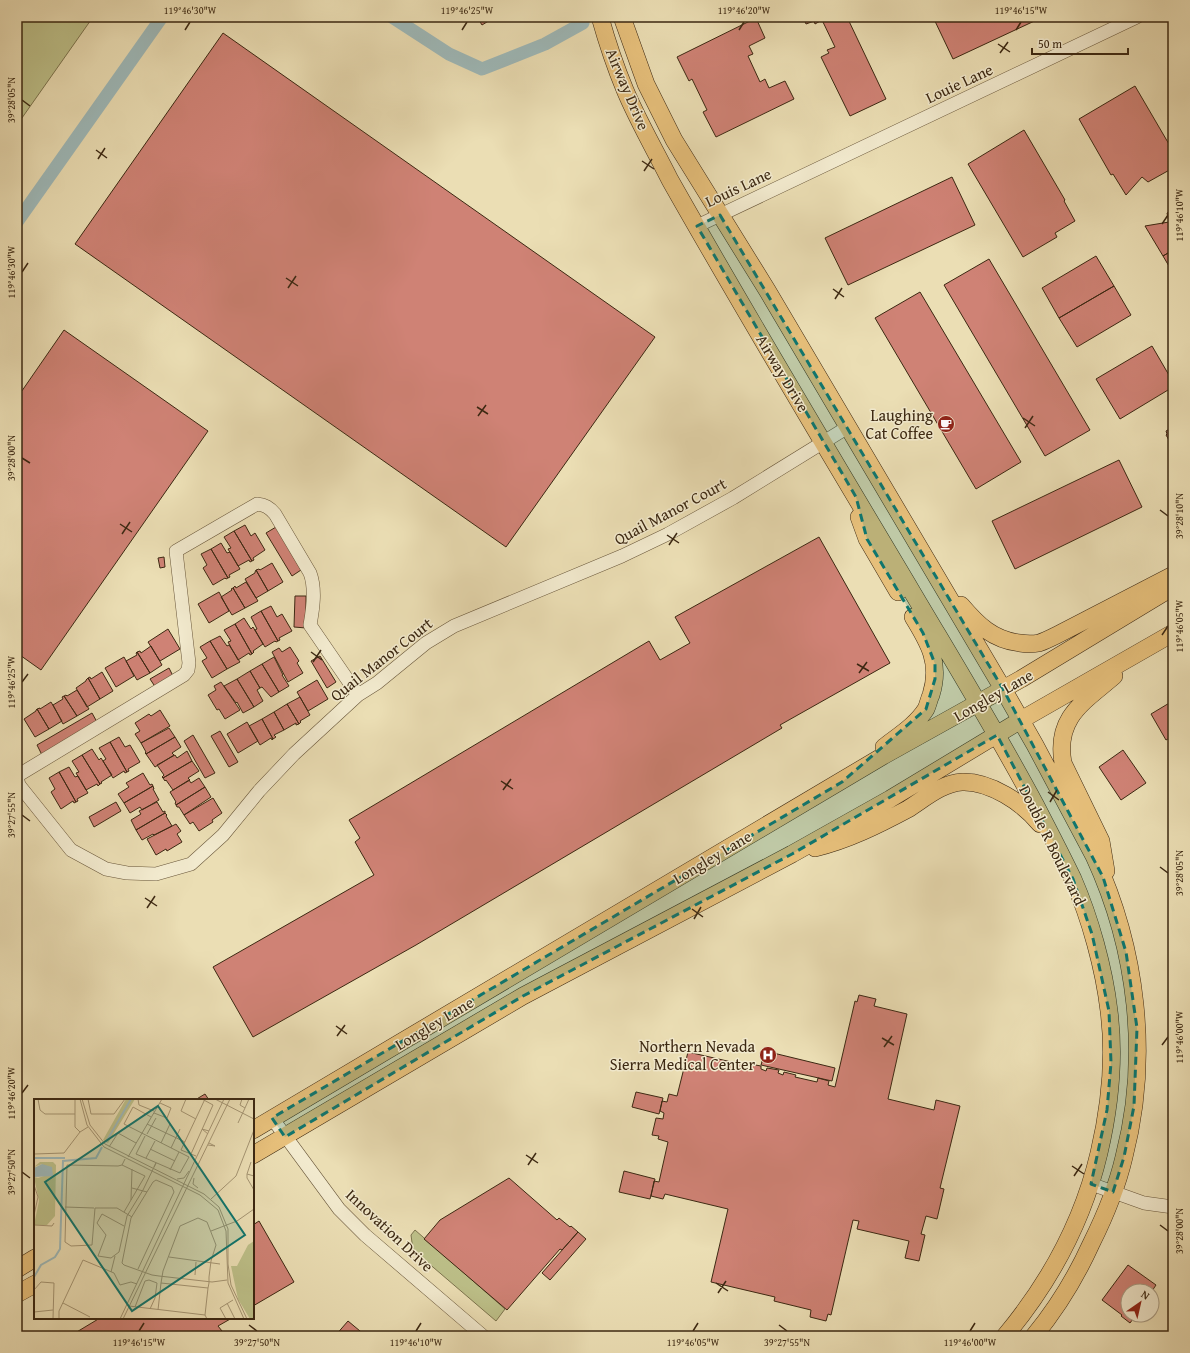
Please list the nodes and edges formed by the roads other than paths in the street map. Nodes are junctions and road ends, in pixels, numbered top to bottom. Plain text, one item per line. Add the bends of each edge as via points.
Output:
1 (600, 17) edge
2 (622, 17) edge
3 (1137, 17) edge
4 (795, 179) joint
5 (720, 214) junction
6 (697, 226) junction
7 (848, 426) junction
8 (823, 441) junction
9 (856, 497) junction
10 (928, 563) junction
11 (1173, 575) edge
12 (1173, 587) edge
13 (1173, 633) edge
14 (1145, 649) junction
15 (1003, 689) junction
16 (358, 695) junction
17 (979, 702) junction
18 (1013, 705) joint
19 (988, 718) joint
20 (1021, 720) junction
21 (997, 735) junction
22 (17, 776) edge
23 (842, 782) junction
24 (1055, 844) junction
25 (792, 854) junction
26 (1110, 897) junction
27 (272, 1118) junction
28 (254, 1129) edge
29 (285, 1137) junction
30 (254, 1154) edge
31 (1091, 1184) junction
32 (1113, 1192) junction
33 (1173, 1207) edge
34 (34, 1259) edge
35 (17, 1269) edge
36 (34, 1285) edge
37 (17, 1294) edge
38 (483, 1336) edge
39 (1005, 1336) edge
40 (1034, 1336) edge

1 - 6 main road, Airway Drive via 625,89 664,168
2 - 5 main road, Airway Drive via 634,54 658,109
3 - 4 street, Louie Lane
4 - 5 street, Louis Lane
5 - 6 street, Louis Lane
5 - 7 main road, Airway Drive
6 - 8 main road, Airway Drive
7 - 8 street, Quail Manor Court
7 - 10 main road, Airway Drive
8 - 9 main road, Airway Drive
8 - 16 street, Quail Manor Court via 733,498 668,534 622,556 454,626 426,643 377,683
9 - 17 main road, Airway Drive
9 - 23 main road via 857,510 867,539 930,648 935,664 935,679 926,709 915,722
10 - 11 main road via 984,629 1008,642 1024,644 1038,643 1057,635
10 - 15 main road, Airway Drive
12 - 15 main road, Longley Lane
13 - 14 main road, Longley Lane
14 - 20 main road, Longley Lane
14 - 26 main road via 1077,708 1062,737 1063,763 1102,841
15 - 17 main road, Longley Lane
15 - 18 main road, Airway Drive
16 - 22 street, Quail Manor Court via 294,754 223,835 191,864 156,874 106,869 71,850 19,785
16 - 22 street via 310,625 313,582 310,573 270,508 257,504 176,551 189,663 184,675
17 - 19 main road, Airway Drive
17 - 23 main road, Longley Lane
18 - 20 main road, Double R Boulevard
19 - 21 main road, Double R Boulevard
20 - 21 main road, Longley Lane
20 - 26 main road, Double R Boulevard via 1094,856
21 - 24 main road, Double R Boulevard
21 - 25 main road, Longley Lane
23 - 27 main road, Longley Lane
24 - 25 main road via 1040,822 1014,801 978,783 961,782 947,785 870,828 832,844
24 - 31 main road, Double R Boulevard via 1073,879 1086,914 1109,1011 1110,1084 1103,1136
25 - 29 main road, Longley Lane via 522,996
26 - 32 main road, Double R Boulevard via 1120,927 1131,979 1138,1056 1130,1135
27 - 28 main road, Longley Lane
27 - 29 street, Innovation Drive
29 - 30 main road, Longley Lane
29 - 38 street, Innovation Drive via 339,1209 365,1235
31 - 32 street
31 - 39 main road, Double R Boulevard via 1072,1234 1049,1276
32 - 33 street via 1144,1202
32 - 40 main road, Double R Boulevard via 1098,1231 1070,1284
34 - 35 main road
36 - 37 main road

